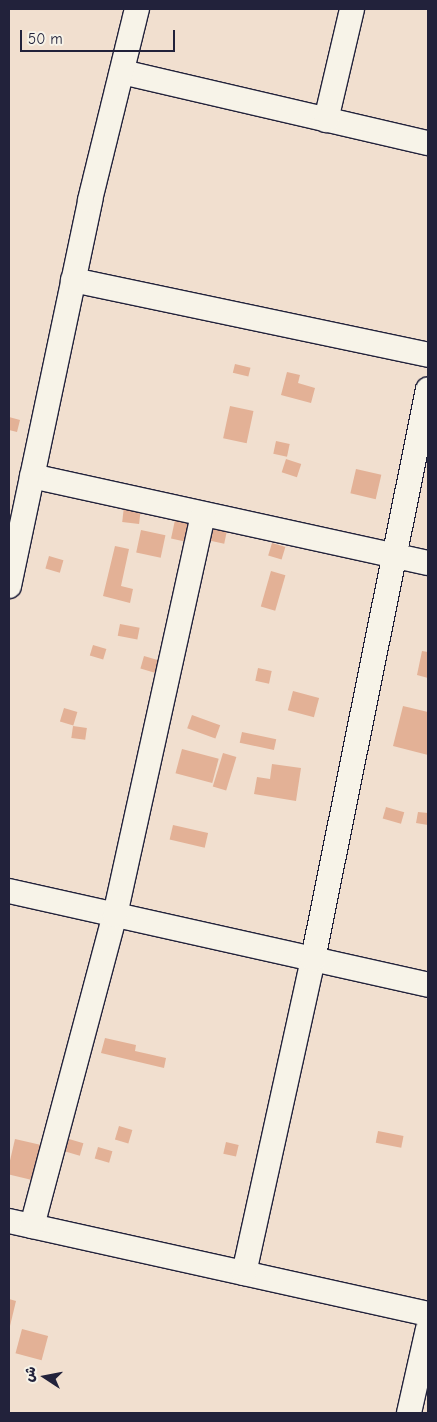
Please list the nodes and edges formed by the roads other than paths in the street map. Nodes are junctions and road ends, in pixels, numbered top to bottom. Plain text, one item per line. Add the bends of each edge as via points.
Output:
1 (138, 9) edge
2 (352, 9) edge
3 (122, 72) junction
4 (326, 120) junction
5 (428, 143) edge
6 (73, 280) junction
7 (428, 356) edge
8 (428, 389) edge
9 (32, 476) junction
10 (203, 515) junction
11 (394, 555) junction
12 (428, 563) edge
13 (9, 586) edge
14 (9, 891) edge
15 (115, 915) junction
16 (313, 959) junction
17 (428, 986) edge
18 (9, 1222) edge
19 (32, 1226) junction
20 (244, 1273) junction
21 (428, 1314) edge
22 (428, 1329) edge
23 (409, 1413) edge

1 - 3 street
2 - 4 street
3 - 4 street
3 - 6 street
4 - 5 street
6 - 7 street
6 - 9 street
8 - 11 street
9 - 10 street
9 - 13 street
10 - 11 street
10 - 15 street
11 - 12 street
11 - 16 street
14 - 15 street
15 - 16 street
15 - 19 street
16 - 17 street
16 - 20 street
18 - 19 street
19 - 20 street
20 - 21 street
22 - 23 street

